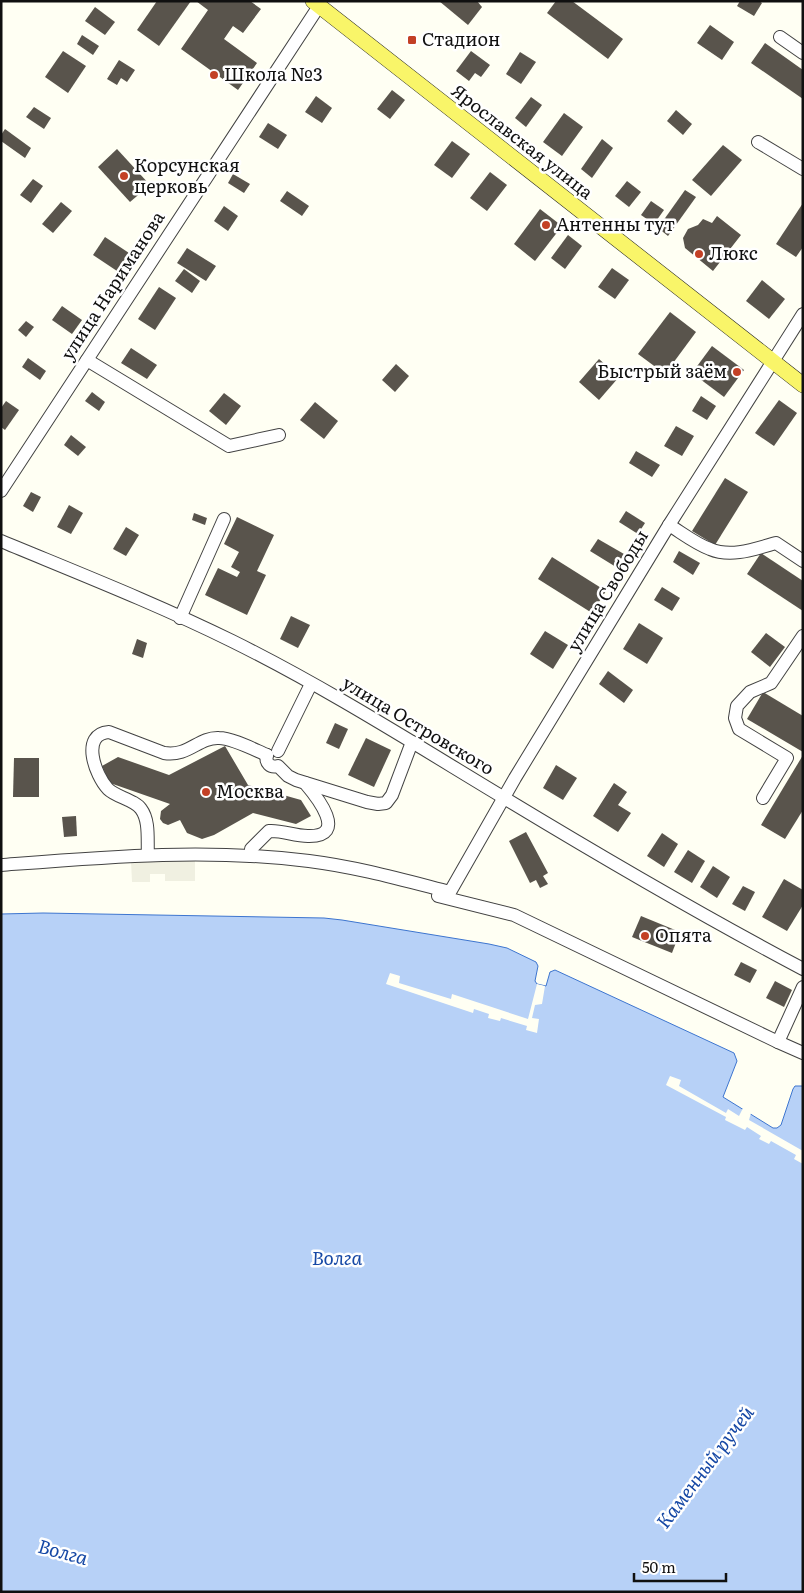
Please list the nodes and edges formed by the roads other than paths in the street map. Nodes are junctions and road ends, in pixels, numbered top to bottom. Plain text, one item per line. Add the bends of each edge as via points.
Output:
1 (318, 3) edge
2 (780, 37) dead end
3 (803, 53) edge
4 (758, 142) dead end
5 (803, 169) edge
6 (803, 314) edge
7 (87, 360) junction
8 (772, 362) junction
9 (803, 385) edge
10 (279, 436) dead end
11 (1, 491) edge
12 (224, 519) dead end
13 (669, 525) junction
14 (1, 541) edge
15 (803, 561) edge
16 (180, 618) junction
17 (803, 636) edge
18 (311, 684) junction
19 (412, 742) junction
20 (273, 753) junction
21 (305, 783) junction
22 (504, 798) junction
23 (763, 798) dead end
24 (148, 855) junction
25 (251, 856) junction
26 (1, 865) edge
27 (1, 872) edge
28 (803, 970) edge
29 (803, 988) edge
30 (778, 1042) junction
31 (803, 1054) edge

1 - 7 street, улица Нариманова
1 - 8 main road, Ярославская улица
2 - 3 street
4 - 5 street
6 - 8 street, улица Свободы
7 - 10 street via 229,446
7 - 11 street, улица Нариманова
8 - 9 main road, Ярославская улица
8 - 13 street, улица Свободы
12 - 16 street
13 - 15 street via 710,549 725,553 747,551 776,543
13 - 22 street, улица Свободы
14 - 16 street, улица Островского
16 - 18 street, улица Островского via 232,641
17 - 23 street via 771,683 750,692 737,706 735,718 739,729 787,758
18 - 19 street, улица Островского
18 - 20 street
19 - 21 street via 386,803 367,802
19 - 22 street, улица Островского
20 - 21 street via 282,754 283,760 278,766 288,776
20 - 24 street via 220,738 203,742 183,753 164,753 102,732 92,744 94,762 108,788 140,807 145,817
21 - 25 street via 326,814 329,823 325,832 318,836 305,836 269,831 252,849
22 - 25 street, улица Свободы via 450,892 360,869
22 - 28 street, улица Островского
24 - 25 street
24 - 26 street
27 - 30 street via 128,862 203,861 309,868 359,877 514,915
29 - 30 street
30 - 31 street

